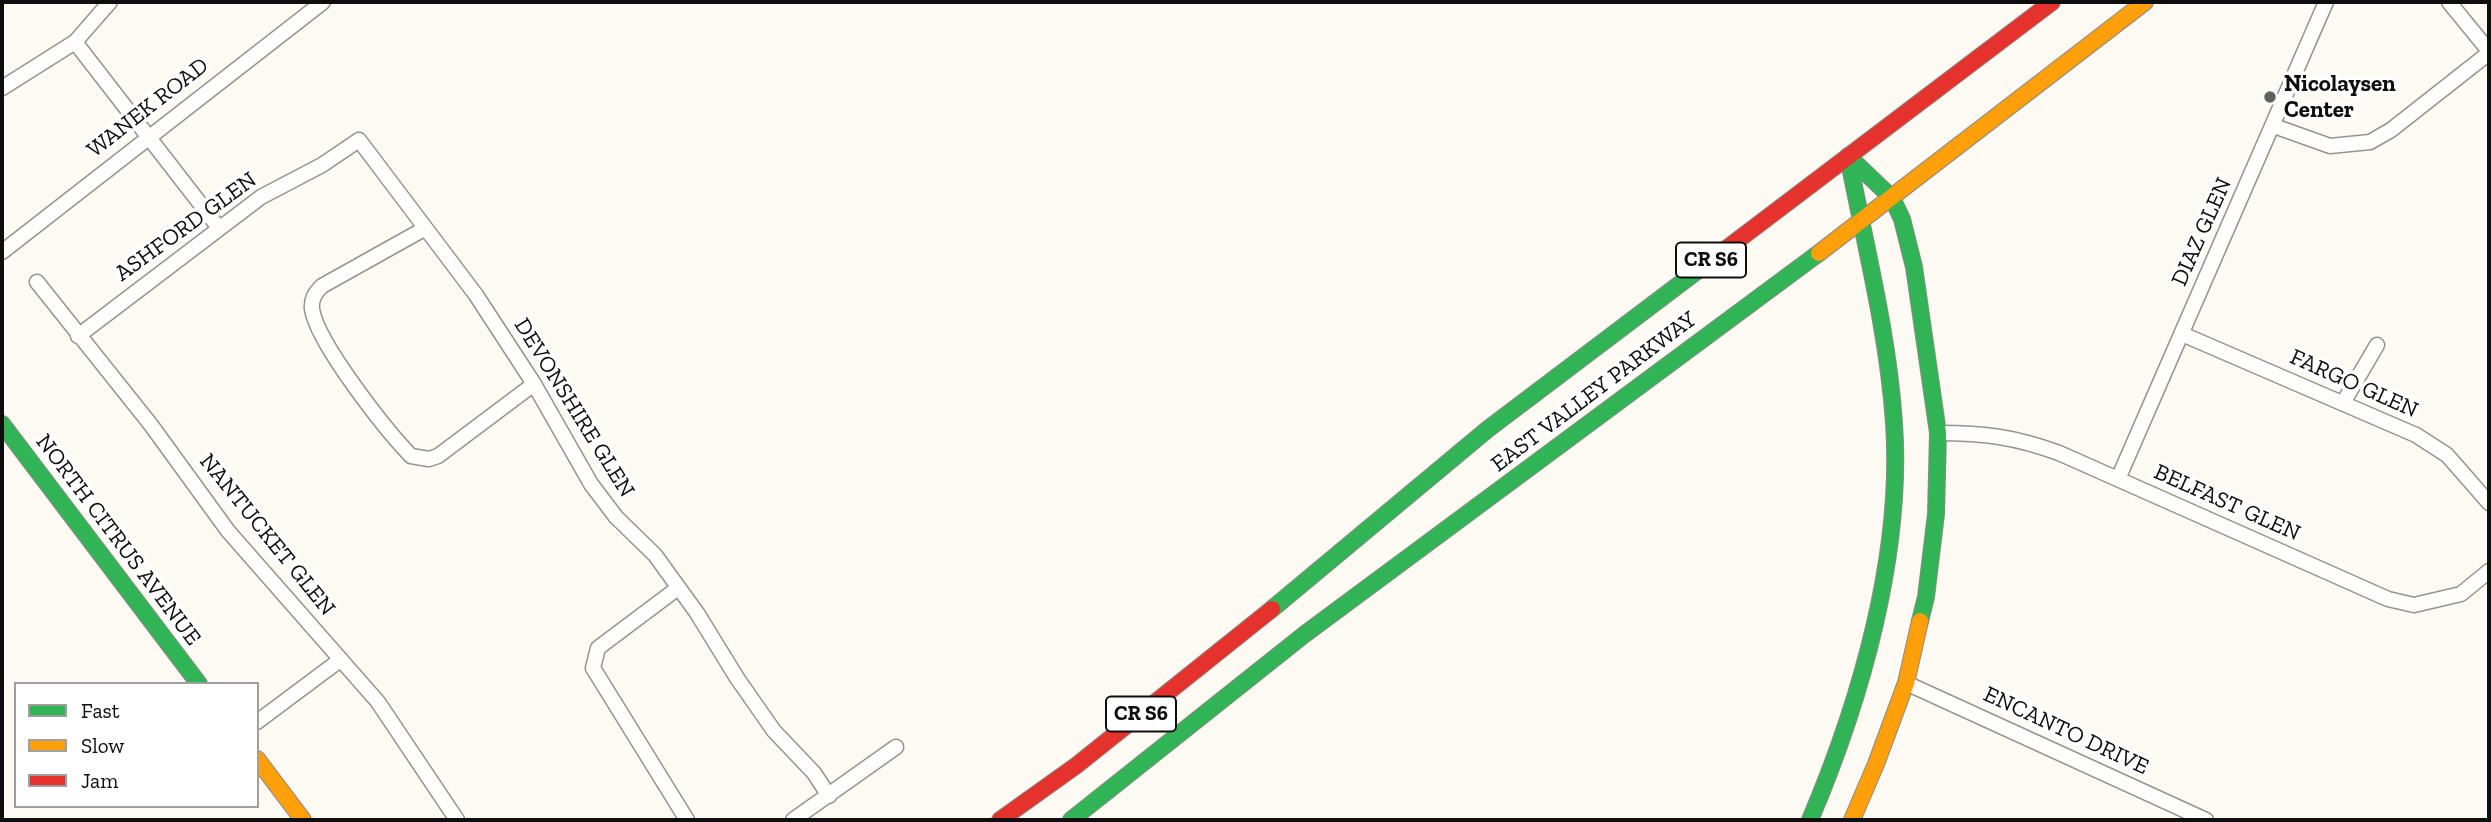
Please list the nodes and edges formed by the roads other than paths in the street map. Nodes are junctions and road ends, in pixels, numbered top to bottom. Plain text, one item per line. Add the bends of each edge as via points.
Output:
1 (110, 2) edge
2 (323, 2) edge
3 (2052, 2) edge
4 (2146, 2) edge
5 (2326, 2) edge
6 (2449, 2) edge
7 (75, 42) junction
8 (2489, 52) edge
9 (2, 89) edge
10 (2274, 126) junction
11 (148, 137) junction
12 (359, 140) joint
13 (1848, 156) junction
14 (1892, 198) junction
15 (1860, 222) junction
16 (219, 228) junction
17 (424, 229) junction
18 (2, 252) edge
19 (37, 282) dead end
20 (2182, 334) junction
21 (78, 336) junction
22 (2376, 345) dead end
23 (534, 384) junction
24 (2343, 403) junction
25 (2, 424) edge
26 (1938, 433) junction
27 (2118, 479) junction
28 (2489, 503) edge
29 (2489, 571) edge
30 (678, 588) junction
31 (340, 660) junction
32 (197, 682) edge
33 (1906, 682) junction
34 (259, 721) edge
35 (895, 747) dead end
36 (259, 762) edge
37 (829, 796) junction
38 (303, 820) edge
39 (457, 820) edge
40 (687, 820) edge
41 (793, 820) edge
42 (1000, 820) edge
43 (1070, 820) edge
44 (1810, 820) edge
45 (1852, 820) edge
46 (2206, 820) edge

1 - 7 street
2 - 11 street, WANEK ROAD
3 - 13 main road, EAST VALLEY PARKWAY / CR S6
4 - 14 main road, EAST VALLEY PARKWAY / CR S6
5 - 10 street, DIAZ GLEN
6 - 8 street
7 - 9 street
7 - 11 street
8 - 10 street via 2370,142 2330,146
10 - 20 street, DIAZ GLEN
11 - 16 street
11 - 18 street, WANEK ROAD
12 - 16 street, ASHFORD GLEN via 261,197
12 - 17 street, DEVONSHIRE GLEN
13 - 14 main road
13 - 15 main road
13 - 42 main road, EAST VALLEY PARKWAY / CR S6 via 1488,429 1216,655
14 - 15 main road, EAST VALLEY PARKWAY / CR S6
14 - 26 main road via 1914,267
15 - 43 main road, EAST VALLEY PARKWAY / CR S6 via 1305,634
15 - 44 main road via 1889,376 1895,436 1891,520 1868,661 1846,735
16 - 21 street, ASHFORD GLEN
17 - 23 street, DEVONSHIRE GLEN
17 - 23 street via 322,285 314,295 317,328 353,384 411,456 429,458 438,456
19 - 21 street, NANTUCKET GLEN
20 - 24 street, FARGO GLEN
20 - 27 street, DIAZ GLEN
21 - 31 street, NANTUCKET GLEN via 151,425 228,531
22 - 24 street
23 - 30 street, DEVONSHIRE GLEN via 591,484 616,517 655,555
24 - 28 street, FARGO GLEN via 2416,435 2447,455
25 - 32 main road, NORTH CITRUS AVENUE
26 - 27 street, BELFAST GLEN via 1983,433 2022,440
26 - 33 main road via 1936,514 1926,597
27 - 29 street, BELFAST GLEN via 2388,599 2414,605 2461,594
30 - 37 street, DEVONSHIRE GLEN via 774,731
30 - 40 street via 597,648 593,667
31 - 34 street
31 - 39 street, NANTUCKET GLEN via 378,702
33 - 45 main road
33 - 46 street, ENCANTO DRIVE
35 - 37 street
36 - 38 main road
37 - 41 street

